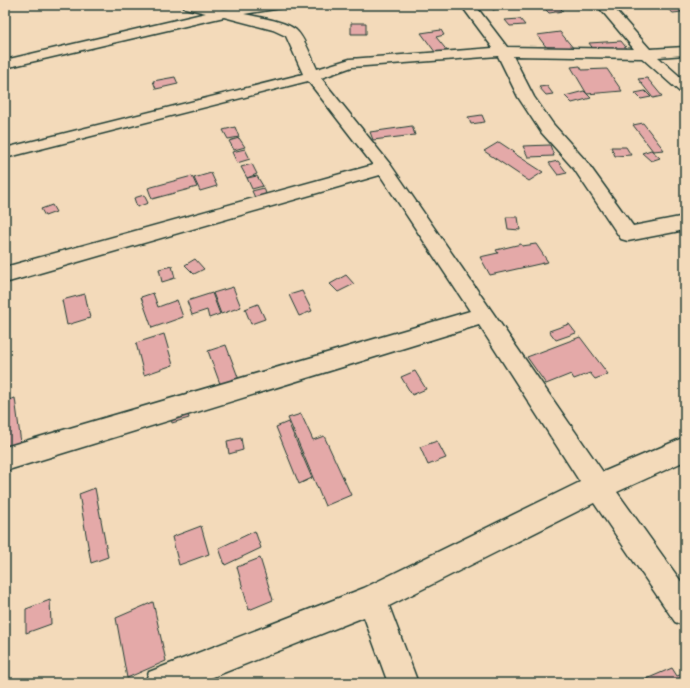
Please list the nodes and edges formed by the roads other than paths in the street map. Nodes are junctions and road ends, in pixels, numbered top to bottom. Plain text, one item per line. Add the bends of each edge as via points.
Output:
1 (190, 5) edge
2 (275, 5) edge
3 (468, 5) edge
4 (604, 5) edge
5 (223, 13) junction
6 (503, 51) junction
7 (685, 51) edge
8 (646, 54) junction
9 (5, 64) edge
10 (312, 76) junction
11 (685, 89) edge
12 (5, 153) edge
13 (384, 168) junction
14 (685, 223) edge
15 (5, 275) edge
16 (484, 315) junction
17 (685, 450) edge
18 (5, 459) edge
19 (598, 487) junction
20 (372, 599) junction
21 (685, 612) edge
22 (160, 683) edge
23 (403, 683) edge

1 - 5 street
2 - 5 street
3 - 6 street
4 - 8 street
5 - 9 street
5 - 10 street via 278,27 290,33 298,44
6 - 8 street
6 - 10 street via 350,62
6 - 14 street via 526,97 547,128 580,165 628,234
7 - 8 street
8 - 11 street
10 - 12 street
10 - 13 street
13 - 15 street
13 - 16 street
16 - 18 street
16 - 19 street
17 - 19 street
19 - 20 street
19 - 21 street
20 - 22 street
20 - 23 street

